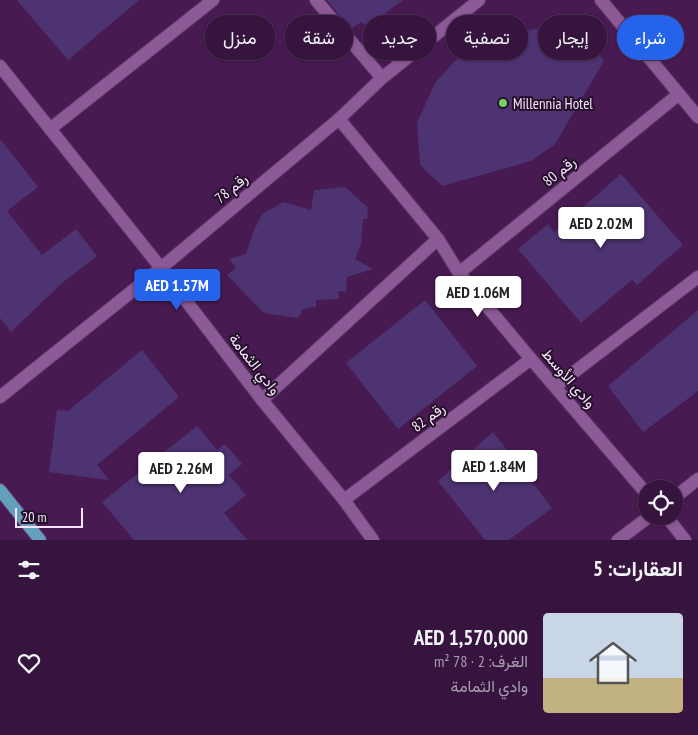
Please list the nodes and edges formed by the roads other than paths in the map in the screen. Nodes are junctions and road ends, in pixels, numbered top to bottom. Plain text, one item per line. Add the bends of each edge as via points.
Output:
1 (213, 0) edge
2 (316, 0) edge
3 (479, 0) edge
4 (600, 0) edge
5 (0, 66) edge
6 (382, 78) junction
7 (679, 94) junction
8 (698, 117) edge
9 (339, 119) junction
10 (50, 129) junction
11 (438, 239) junction
12 (161, 268) junction
13 (459, 273) junction
14 (698, 277) edge
15 (531, 359) junction
16 (556, 386) junction
17 (0, 397) edge
18 (262, 400) junction
19 (697, 481) edge
20 (638, 483) edge
21 (0, 490) edge
22 (683, 491) edge
23 (344, 500) junction
24 (638, 525) edge
25 (673, 525) edge
26 (40, 540) edge
27 (373, 540) edge
28 (618, 540) edge
29 (685, 540) edge

1 - 10 street
2 - 6 street
3 - 6 street, رقم 78
4 - 7 street
5 - 10 street, وادي الثمامة
6 - 9 street, رقم 78
7 - 8 street
7 - 13 street, رقم 80
9 - 11 street, وادي الأوسط
9 - 12 street, رقم 78
10 - 12 street, وادي الثمامة
11 - 13 street, وادي الأوسط
11 - 18 street
12 - 17 street, رقم 78
12 - 18 street, وادي الثمامة
13 - 15 street, وادي الأوسط
14 - 16 street
15 - 16 street, وادي الأوسط
15 - 23 street, رقم 82
16 - 20 street, وادي الأوسط
18 - 23 street, وادي الثمامة
19 - 22 street
21 - 26 main road
23 - 27 street, وادي الثمامة
24 - 28 street
25 - 29 street

